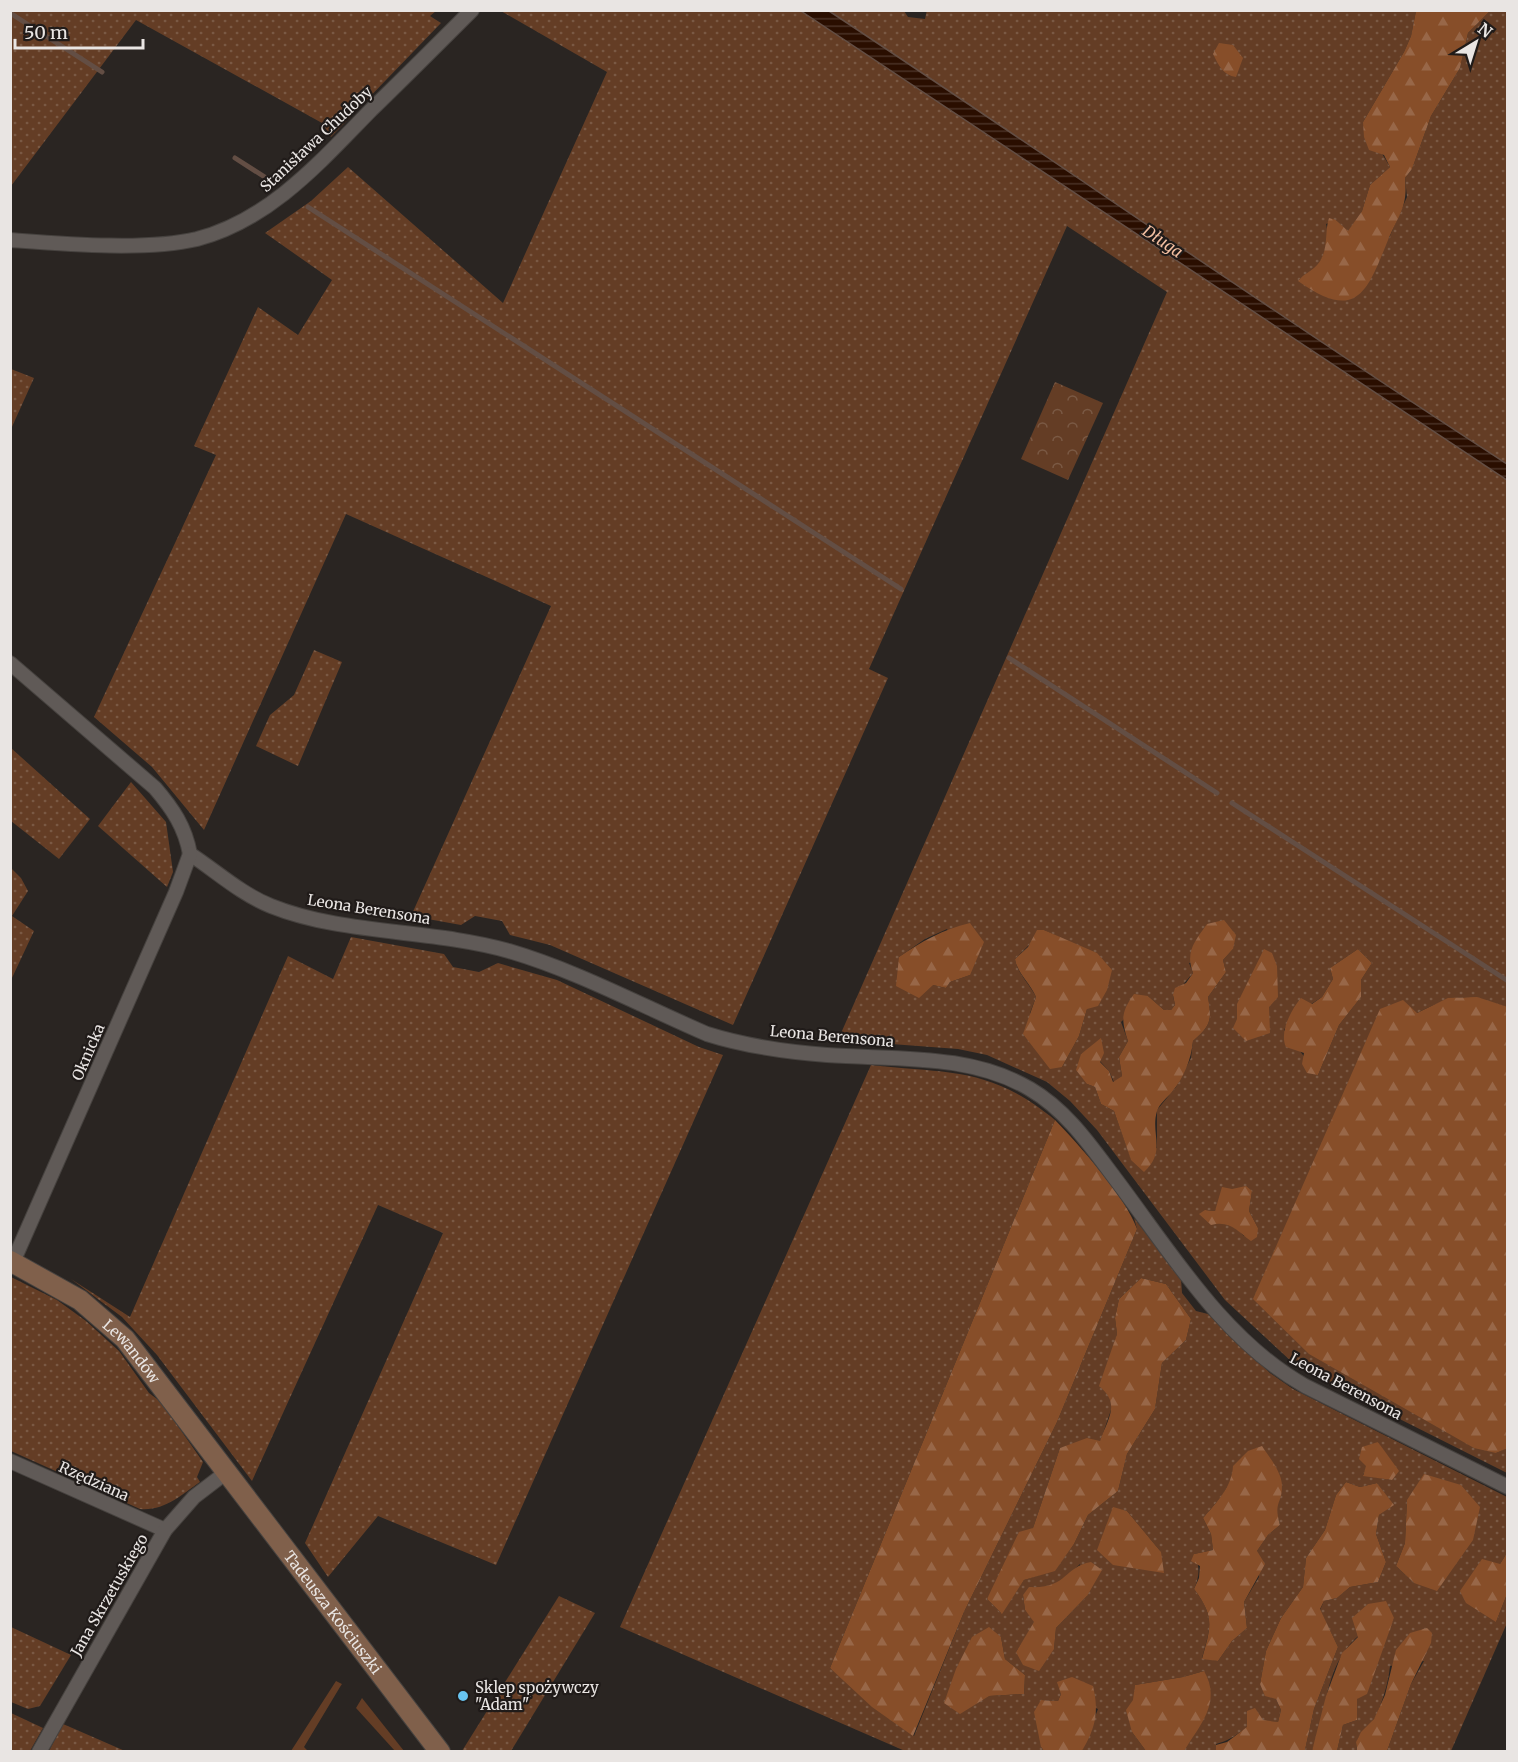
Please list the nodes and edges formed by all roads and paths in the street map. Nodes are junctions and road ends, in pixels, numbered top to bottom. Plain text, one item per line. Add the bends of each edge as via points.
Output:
1 (472, 10) edge
2 (10, 240) edge
3 (10, 663) edge
4 (190, 854) junction
5 (12, 1261) edge
6 (10, 1461) edge
7 (228, 1471) junction
8 (1508, 1487) edge
9 (165, 1530) junction
10 (39, 1752) edge
11 (440, 1752) edge

1 - 2 street, Stanisława Chudoby via 309,172 272,204 239,224 198,238 151,245
3 - 4 street via 155,788 175,812
4 - 5 street, Oknicka
4 - 8 street, Leona Berensona via 241,890 277,908 324,921 509,951 568,972 717,1037 809,1053 951,1062 1011,1079 1041,1096 1077,1129 1215,1310 1277,1368 1305,1386
5 - 7 street, Lewandów via 72,1295 115,1329
6 - 9 street, Rzędziana
7 - 9 street, Jana Skrzetuskiego via 194,1497
7 - 11 street, Tadeusza Kościuszki
9 - 10 street, Jana Skrzetuskiego

